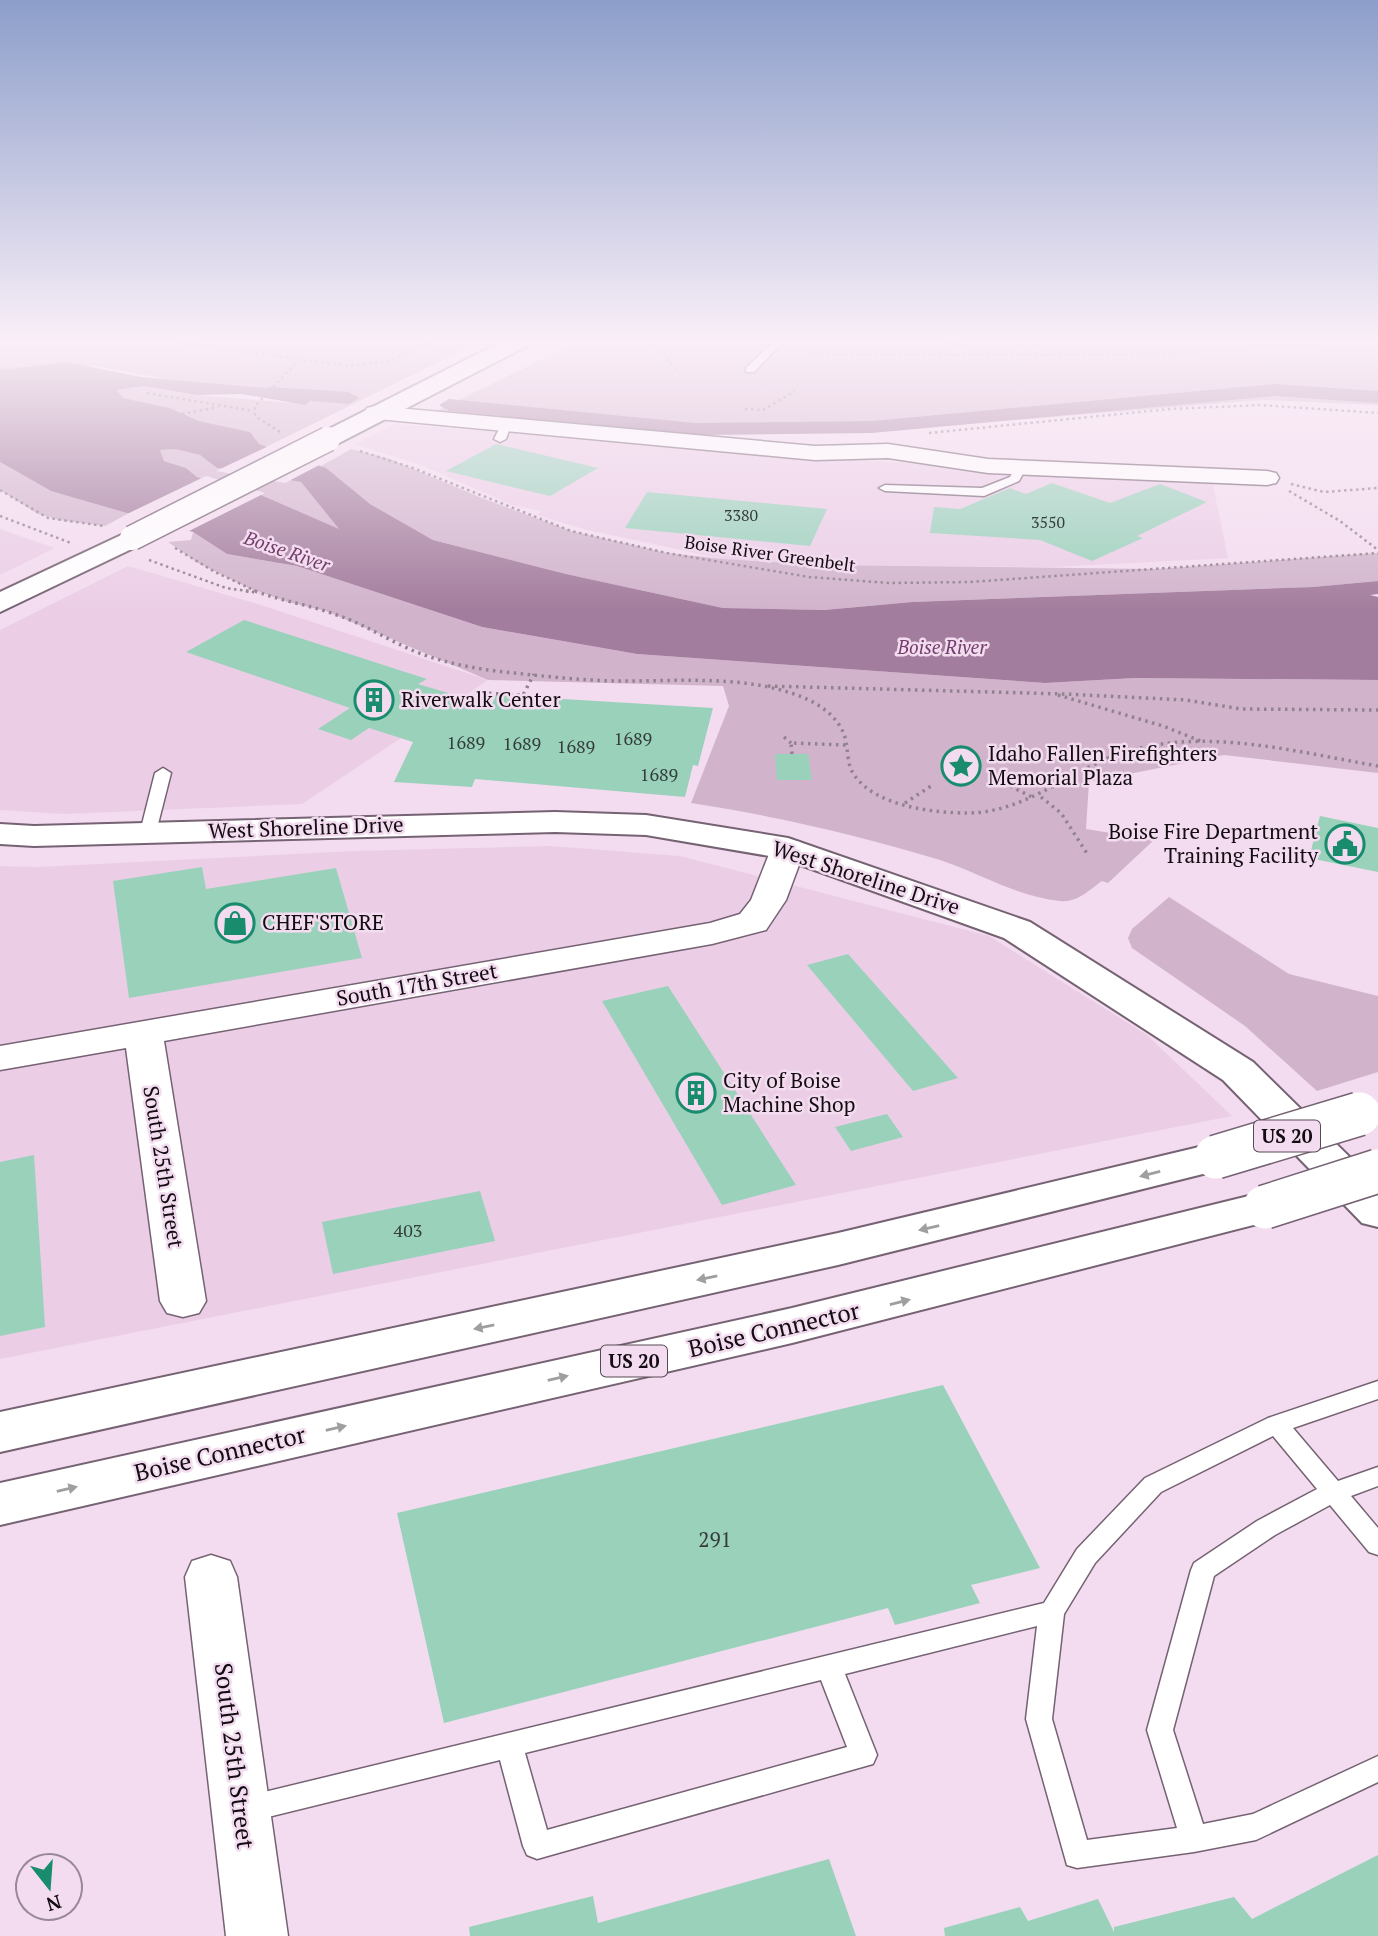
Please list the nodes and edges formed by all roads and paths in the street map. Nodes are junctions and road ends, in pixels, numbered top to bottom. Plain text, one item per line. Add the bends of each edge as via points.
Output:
1 (275, 429) edge
2 (345, 429) edge
3 (485, 429) edge
4 (960, 429) edge
5 (284, 433) dead end
6 (355, 449) dead end
7 (888, 451) junction
8 (1020, 468) junction
9 (1267, 478) junction
10 (885, 488) dead end
11 (1378, 488) edge
12 (0, 490) edge
13 (0, 516) edge
14 (563, 522) dead end
15 (105, 526) dead end
16 (556, 526) junction
17 (74, 543) dead end
18 (172, 546) dead end
19 (138, 549) junction
20 (1378, 551) edge
21 (262, 593) junction
22 (0, 603) edge
23 (534, 674) junction
24 (763, 686) junction
25 (482, 693) dead end
26 (1051, 693) junction
27 (1378, 710) edge
28 (784, 737) dead end
29 (791, 743) junction
30 (1205, 743) junction
31 (846, 745) junction
32 (792, 754) dead end
33 (1378, 766) edge
34 (163, 773) dead end
35 (1004, 783) dead end
36 (931, 786) dead end
37 (1041, 797) junction
38 (1035, 799) junction
39 (905, 803) junction
40 (148, 832) junction
41 (0, 834) edge
42 (788, 849) junction
43 (1088, 855) dead end
44 (143, 1033) junction
45 (0, 1058) edge
46 (1369, 1111) edge
47 (1378, 1171) edge
48 (1378, 1212) edge
49 (183, 1301) dead end
50 (1378, 1390) edge
51 (1276, 1424) junction
52 (0, 1432) edge
53 (1378, 1476) edge
54 (1332, 1490) junction
55 (0, 1504) edge
56 (1378, 1545) edge
57 (211, 1577) dead end
58 (1052, 1612) junction
59 (829, 1667) junction
60 (510, 1746) junction
61 (1378, 1768) edge
62 (241, 1811) junction
63 (1195, 1839) junction
64 (257, 1936) edge

1 - 5 path
2 - 19 main road, bridge
3 - 7 street via 815,453
4 - 7 path via 914,434
6 - 16 path, Boise River Greenbelt
7 - 8 street
8 - 9 street
8 - 10 lane via 1015,479 984,492
9 - 11 path via 1324,492
9 - 20 path
12 - 15 path via 48,518
13 - 17 path
14 - 16 path
16 - 20 path, Boise River Greenbelt via 760,570 889,583 1013,580
18 - 21 path
19 - 21 path via 226,588
19 - 22 main road
21 - 23 path via 326,611 426,655
23 - 24 path
23 - 25 path via 523,695
24 - 26 path
24 - 31 path via 792,693 826,712 842,727
26 - 27 path via 1186,700 1241,709
26 - 30 path
28 - 29 path
29 - 31 path
29 - 32 path
30 - 33 path
30 - 37 path via 1127,751 1077,771
31 - 39 path via 850,766 861,784
34 - 40 lane
35 - 38 path
36 - 39 path
37 - 38 path
37 - 43 path via 1061,813
38 - 39 path via 1008,809 971,813
40 - 41 main road, West Shoreline Drive
40 - 42 main road, West Shoreline Drive via 555,822 646,825
42 - 44 street, South 17th Street via 768,900 753,922
42 - 48 main road, West Shoreline Drive via 1017,930 1238,1071
44 - 45 street, South 17th Street
44 - 49 street, South 25th Street
46 -> 52 main road, US 20, bridge via 1216,1157 838,1249
55 -> 47 main road, Boise Connector / US 20, bridge via 1076,1259
50 - 51 lane
51 - 54 lane
51 - 58 lane via 1153,1485 1086,1556
53 - 54 lane
54 - 56 lane
54 - 63 lane via 1203,1570 1160,1730
57 - 62 street, South 25th Street
58 - 59 lane
58 - 63 lane via 1039,1719 1076,1856
59 - 60 lane
59 - 60 lane via 863,1755 537,1846
60 - 62 lane
61 - 63 lane via 1256,1827
62 - 64 street, South 25th Street

